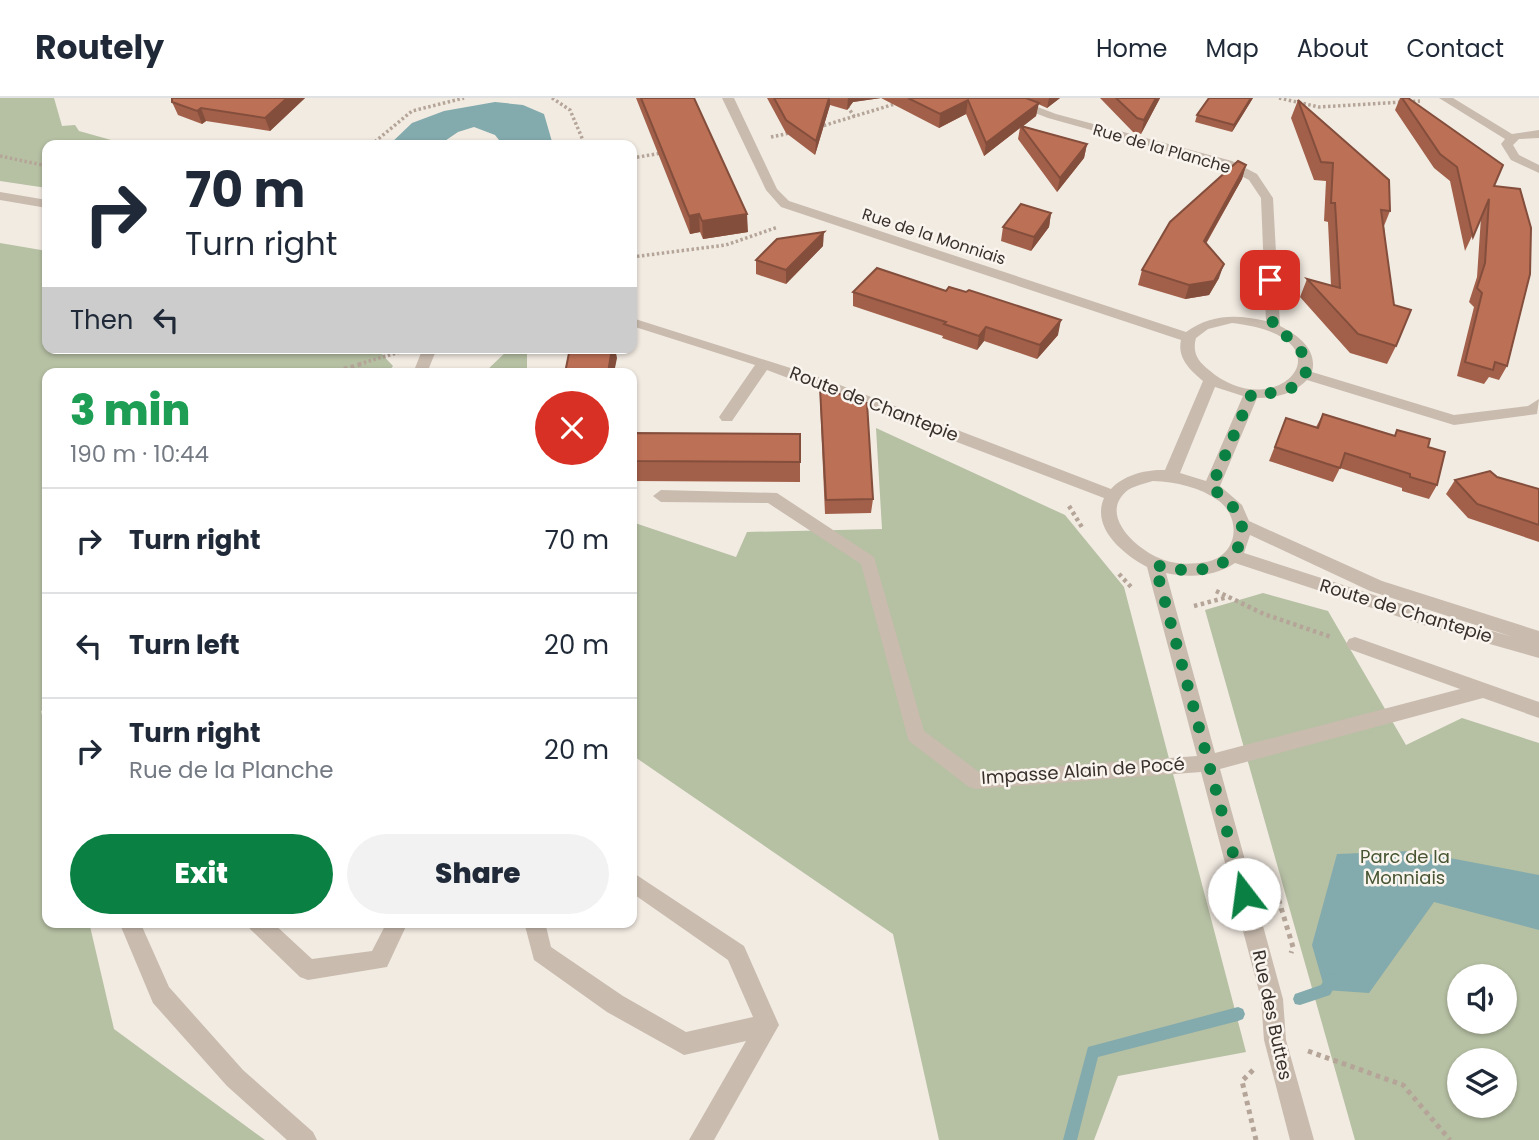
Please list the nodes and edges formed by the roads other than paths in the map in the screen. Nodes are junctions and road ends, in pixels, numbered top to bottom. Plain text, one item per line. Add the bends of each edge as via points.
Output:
1 (729, 98) edge
2 (1003, 98) edge
3 (1449, 101) edge
4 (1539, 134) edge
5 (1511, 138) junction
6 (1539, 169) edge
7 (0, 196) edge
8 (42, 203) edge
9 (637, 324) edge
10 (1273, 327) junction
11 (1188, 337) junction
12 (764, 363) junction
13 (1305, 375) junction
14 (1211, 380) junction
15 (1252, 393) junction
16 (1539, 404) edge
17 (727, 417) dead end
18 (1171, 475) junction
19 (1211, 488) junction
20 (1112, 495) junction
21 (661, 496) dead end
22 (1242, 524) junction
23 (1233, 556) junction
24 (1155, 565) junction
25 (1539, 638) edge
26 (1355, 645) road end
27 (1539, 652) edge
28 (1480, 691) junction
29 (1539, 710) edge
30 (1209, 763) junction
31 (637, 884) edge
32 (132, 928) edge
33 (263, 928) edge
34 (395, 928) edge
35 (536, 928) edge
36 (768, 1025) junction
37 (305, 1140) edge
38 (701, 1140) edge
39 (1302, 1140) edge

1 - 11 street, Rue de la Monniais via 772,190 785,204
2 - 10 street, Rue de la Planche via 1228,164 1253,177 1268,198
3 - 5 street
4 - 5 street
5 - 6 street via 1508,150 1516,159
7 - 8 street
9 - 12 street, Route de Chantepie
10 - 11 street via 1232,318 1199,327
10 - 13 street via 1302,350
11 - 14 street via 1190,362
12 - 17 street
12 - 20 street, Route de Chantepie
13 - 15 street via 1283,391
13 - 16 street via 1454,420 1532,410
14 - 15 street
14 - 18 street
15 - 19 street
18 - 19 street
18 - 20 street via 1136,478
19 - 22 street via 1236,510
20 - 24 street via 1107,509 1109,525 1135,555
21 - 30 street, Impasse Alain de Pocé via 771,497 867,561 916,735 976,781
22 - 23 street via 1243,536
22 - 25 street, Route de Chantepie via 1376,586
23 - 24 street via 1199,570
23 - 27 street, Route de Chantepie
24 - 30 street, Rue des Buttes
26 - 28 street
28 - 29 street
28 - 30 street, Impasse Alain de Pocé
30 - 39 street, Rue des Buttes via 1272,999 1275,1040
31 - 36 street via 736,953
32 - 37 street via 161,995 235,1078
33 - 34 street via 308,970 379,960
35 - 36 street via 542,953 615,1004 684,1044
36 - 38 street

